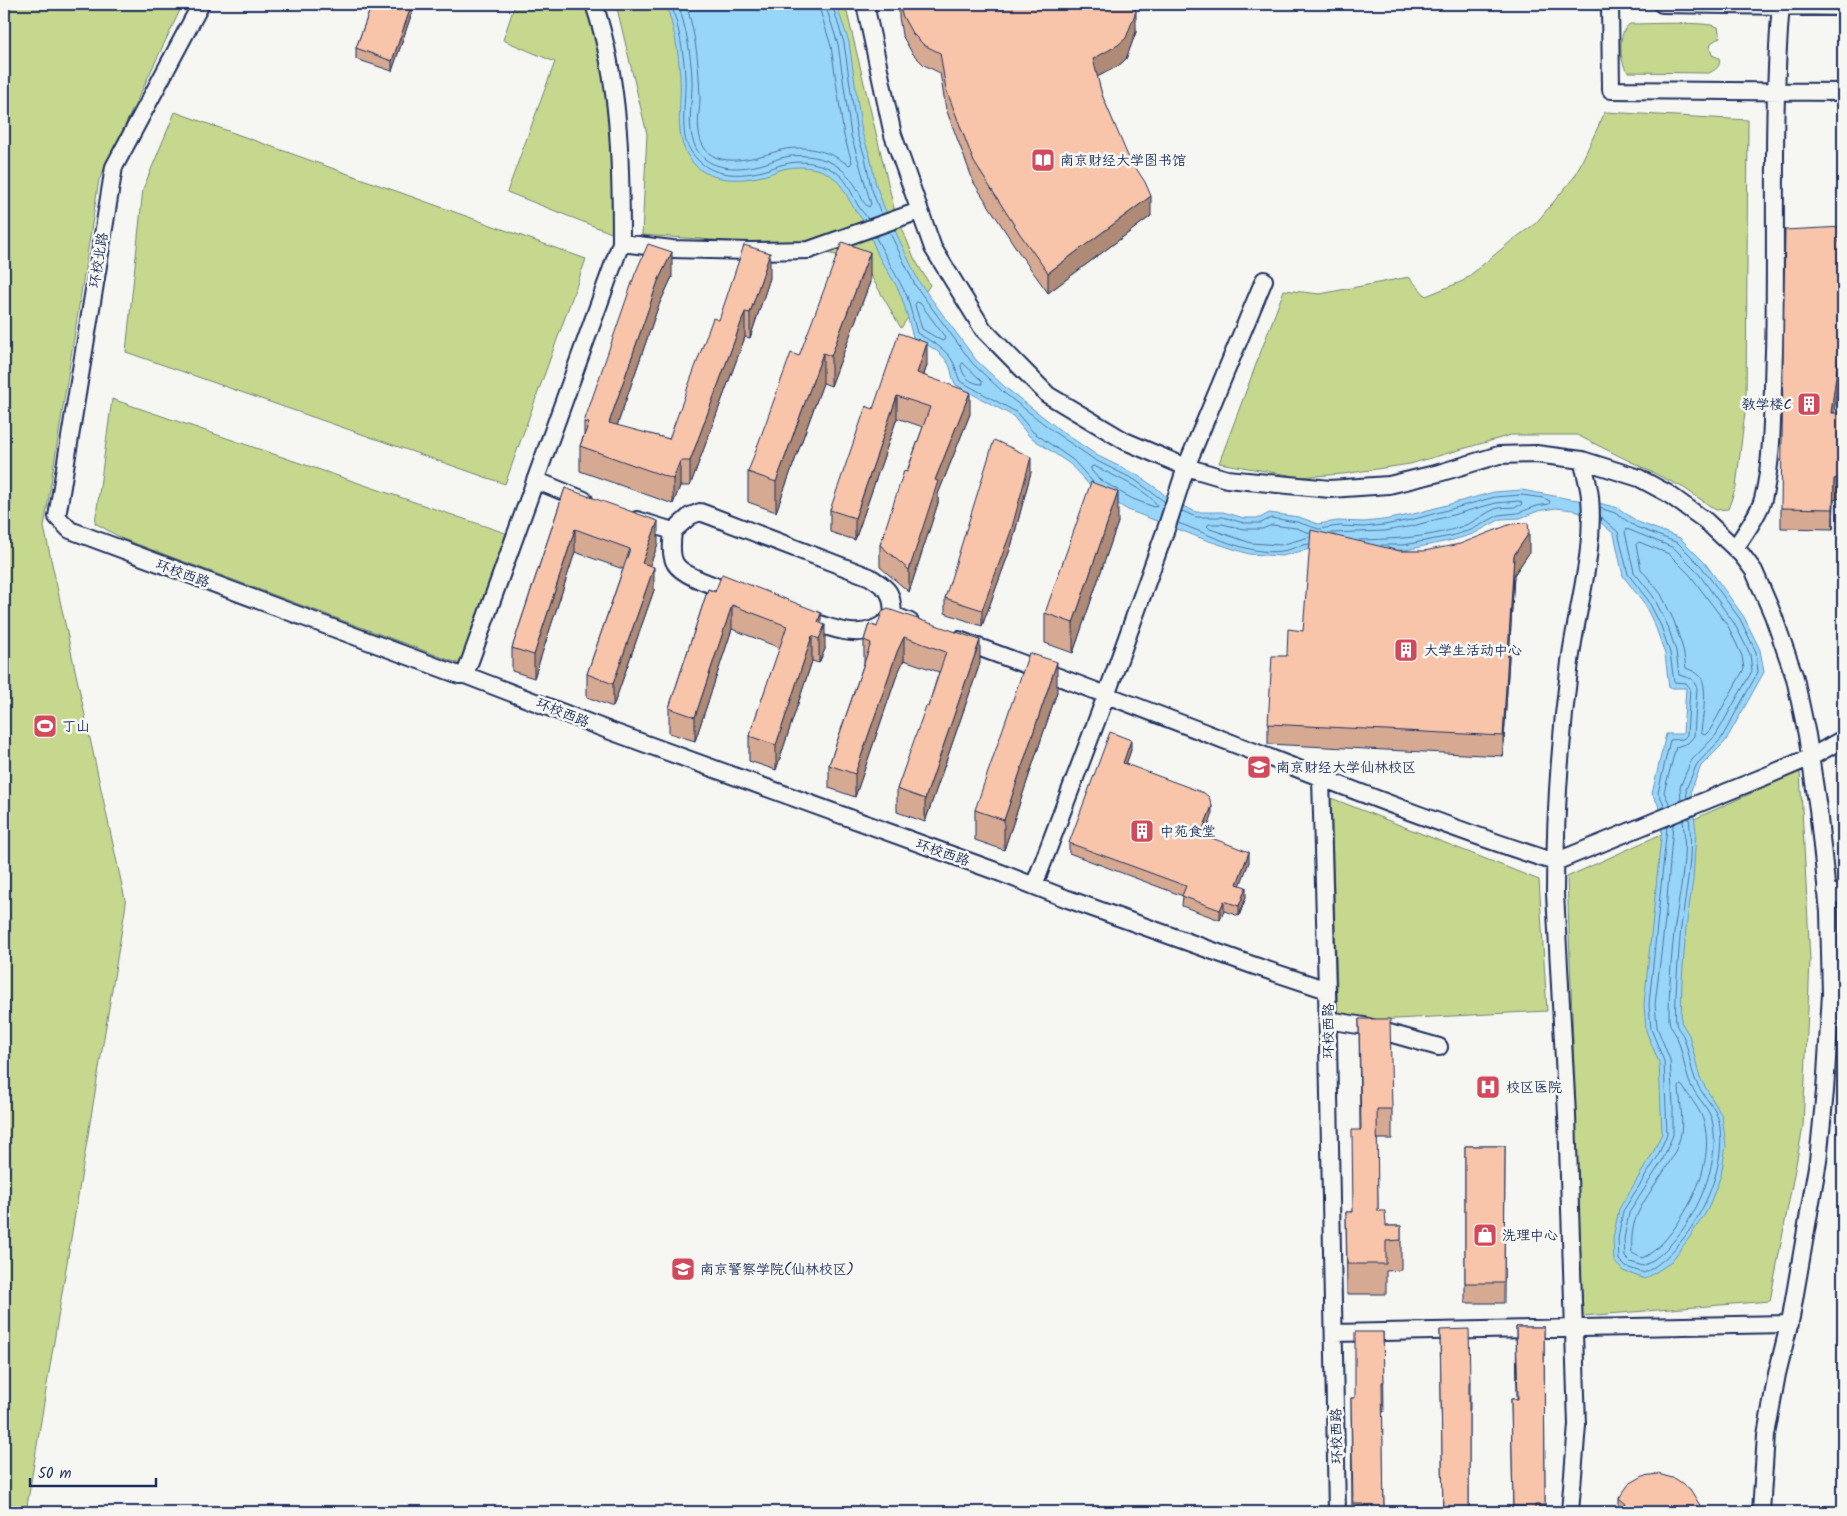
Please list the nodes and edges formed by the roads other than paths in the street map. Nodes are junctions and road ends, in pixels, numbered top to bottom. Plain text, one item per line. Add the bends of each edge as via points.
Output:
1 (201, 4) edge
2 (594, 4) edge
3 (865, 4) edge
4 (1610, 4) edge
5 (1662, 4) edge
6 (1781, 5) edge
7 (1843, 7) edge
8 (1775, 91) junction
9 (1843, 92) edge
10 (919, 211) junction
11 (621, 243) junction
12 (1264, 280) dead end
13 (1582, 460) junction
14 (1186, 467) junction
15 (535, 480) junction
16 (596, 505) edge
17 (621, 514) edge
18 (70, 530) joint
19 (673, 531) junction
20 (1735, 548) junction
21 (756, 601) edge
22 (790, 613) edge
23 (893, 615) junction
24 (921, 626) edge
25 (948, 636) edge
26 (465, 675) junction
27 (1106, 696) junction
28 (1843, 738) edge
29 (1810, 757) junction
30 (1321, 779) junction
31 (1555, 862) junction
32 (1034, 886) junction
33 (1826, 890) junction
34 (1843, 896) edge
35 (1327, 990) junction
36 (1328, 1020) junction
37 (1439, 1047) dead end
38 (1790, 1324) junction
39 (1574, 1327) junction
40 (1334, 1334) junction
41 (1338, 1512) edge
42 (1570, 1512) edge
43 (1760, 1512) edge

1 - 18 street, 环校北路 via 114,167 57,517
2 - 11 street via 612,75 621,171
3 - 10 street via 892,135
4 - 8 street via 1611,90
5 - 6 street
6 - 7 street
6 - 8 street
8 - 9 street
8 - 20 street via 1775,279 1767,476 1762,501
10 - 11 street via 809,250 672,249
10 - 14 street via 933,248 984,329 1048,395 1125,441
11 - 15 street
12 - 14 street
13 - 14 street via 1536,454 1499,455 1389,485 1330,489 1227,479
13 - 20 street via 1639,478 1667,493 1706,521
13 - 31 street via 1590,495 1591,525 1570,661
14 - 27 street
15 - 16 street
15 - 26 street
17 - 19 street
18 - 26 street, 环校西路
19 - 21 street via 675,562 684,572
19 - 23 street via 700,512 870,576 887,588 893,603
20 - 29 street via 1754,571 1773,615 1795,678
22 - 23 street via 855,633 881,625
23 - 24 street
25 - 27 street
26 - 32 street, 环校西路
27 - 30 street
27 - 32 street
28 - 29 street
29 - 31 street
29 - 33 street
30 - 31 street
30 - 35 street
31 - 39 street
32 - 35 street, 环校西路
33 - 34 street
33 - 38 street via 1831,994 1825,1091 1818,1161
35 - 36 street, 环校西路
36 - 37 street via 1364,1026
36 - 40 street, 环校西路
38 - 39 street
38 - 43 street via 1766,1435
39 - 40 street
39 - 42 street via 1578,1425
40 - 41 street, 环校西路

